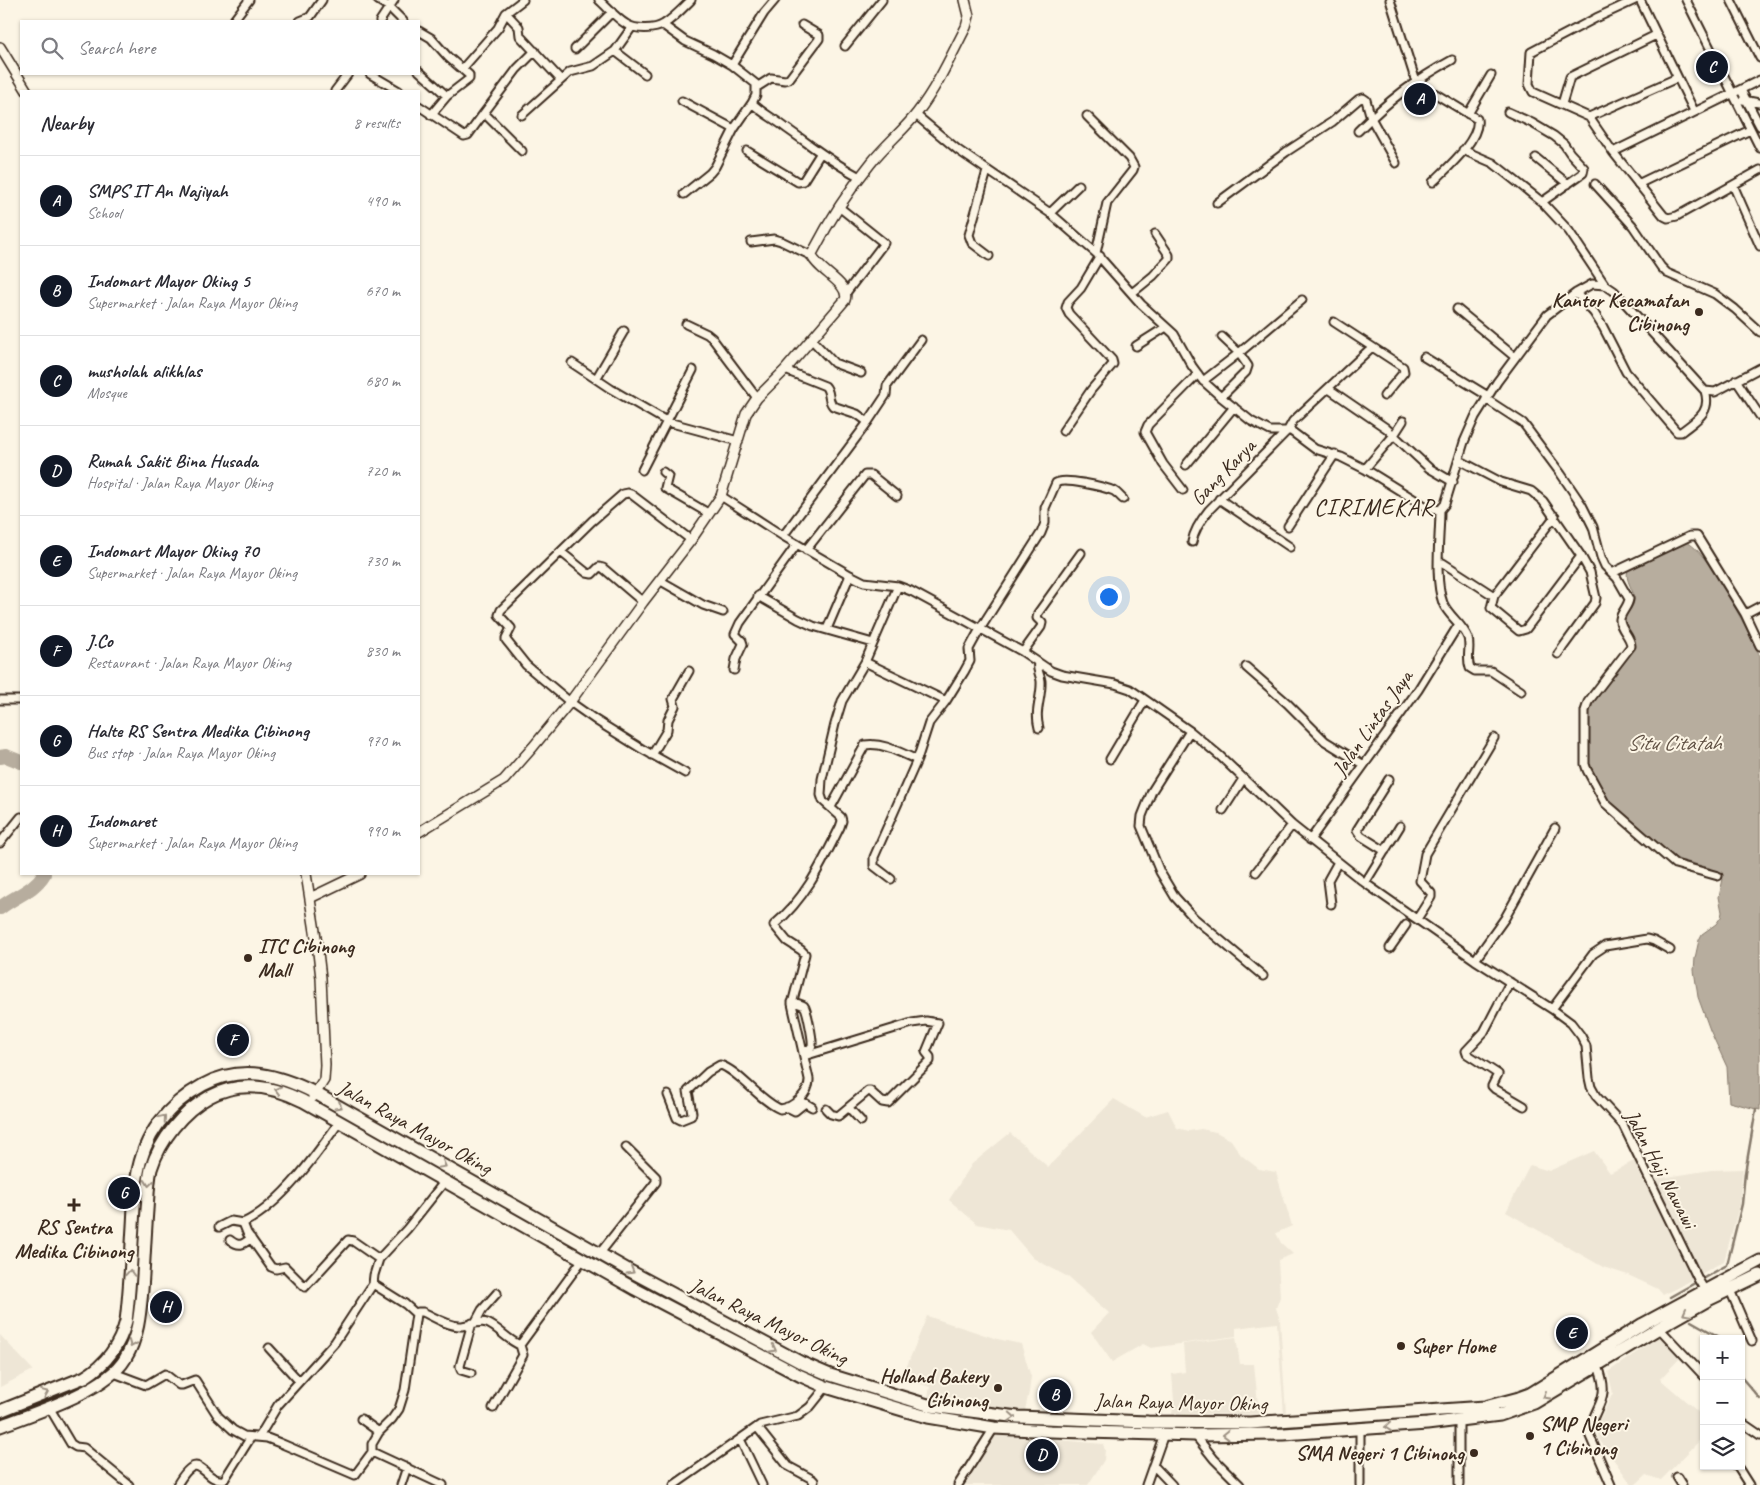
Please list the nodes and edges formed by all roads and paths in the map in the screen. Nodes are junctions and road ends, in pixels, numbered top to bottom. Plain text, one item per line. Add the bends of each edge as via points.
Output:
1 (249, 0) edge
2 (322, 0) edge
3 (378, 0) edge
4 (394, 0) edge
5 (522, 0) edge
6 (599, 0) edge
7 (691, 0) edge
8 (775, 0) edge
9 (882, 0) edge
10 (965, 0) edge
11 (1390, 0) edge
12 (1635, 0) edge
13 (1640, 0) edge
14 (1731, 0) edge
15 (1689, 1) edge
16 (389, 7) junction
17 (612, 12) junction
18 (506, 13) junction
19 (234, 20) edge
20 (302, 20) edge
21 (381, 20) edge
22 (402, 20) edge
23 (664, 25) junction
24 (802, 25) dead end
25 (632, 27) junction
26 (420, 32) edge
27 (1656, 35) junction
28 (845, 46) dead end
29 (0, 47) edge
30 (575, 49) dead end
31 (535, 51) junction
32 (615, 51) junction
33 (1760, 58) edge
34 (1452, 60) dead end
35 (732, 66) junction
36 (463, 68) junction
37 (420, 72) edge
38 (646, 74) dead end
39 (347, 75) edge
40 (372, 75) edge
41 (1491, 75) dead end
42 (1678, 78) junction
43 (561, 80) junction
44 (1760, 80) edge
45 (1416, 82) junction
46 (757, 87) junction
47 (25, 90) edge
48 (336, 90) edge
49 (397, 90) edge
50 (1740, 90) junction
51 (447, 96) junction
52 (1734, 97) junction
53 (1746, 100) junction
54 (682, 101) dead end
55 (1759, 101) edge
56 (752, 103) junction
57 (1562, 104) junction
58 (420, 107) edge
59 (1694, 111) junction
60 (1508, 112) dead end
61 (484, 113) junction
62 (1468, 114) junction
63 (431, 115) junction
64 (522, 115) dead end
65 (916, 115) junction
66 (1755, 115) junction
67 (1087, 116) dead end
68 (1589, 117) junction
69 (1371, 118) junction
70 (1760, 126) edge
71 (734, 130) junction
72 (1750, 130) junction
73 (1358, 131) dead end
74 (1760, 148) edge
75 (1464, 150) junction
76 (522, 151) dead end
77 (747, 151) dead end
78 (1613, 152) junction
79 (820, 154) junction
80 (1536, 158) dead end
81 (1396, 163) dead end
82 (1760, 170) edge
83 (986, 171) junction
84 (860, 177) junction
85 (1433, 182) dead end
86 (1568, 184) junction
87 (1595, 184) dead end
88 (1638, 184) junction
89 (1079, 185) dead end
90 (1733, 185) junction
91 (684, 194) dead end
92 (1542, 202) junction
93 (1216, 203) dead end
94 (839, 207) junction
95 (1050, 213) junction
96 (1155, 234) dead end
97 (750, 242) dead end
98 (1760, 246) edge
99 (1098, 255) junction
100 (812, 256) junction
101 (989, 256) dead end
102 (1605, 285) junction
103 (846, 293) junction
104 (1132, 293) junction
105 (1576, 293) junction
106 (1302, 300) dead end
107 (1458, 309) dead end
108 (1334, 322) dead end
109 (686, 324) dead end
110 (1166, 327) junction
111 (624, 331) dead end
112 (1760, 332) edge
113 (1222, 337) dead end
114 (811, 339) junction
115 (921, 340) dead end
116 (1136, 346) dead end
117 (1372, 347) junction
118 (1239, 353) junction
119 (1424, 357) dead end
120 (1515, 358) junction
121 (572, 363) dead end
122 (1760, 368) edge
123 (693, 370) dead end
124 (785, 370) junction
125 (861, 373) dead end
126 (1198, 374) junction
127 (596, 380) junction
128 (1203, 380) junction
129 (1736, 380) junction
130 (1329, 388) junction
131 (1705, 391) junction
132 (1384, 396) dead end
133 (1221, 397) junction
134 (1487, 397) junction
135 (757, 398) junction
136 (1234, 407) junction
137 (1760, 416) edge
138 (1403, 421) dead end
139 (668, 422) junction
140 (868, 422) junction
141 (1288, 430) junction
142 (1063, 431) dead end
143 (1394, 435) junction
144 (738, 441) junction
145 (1335, 454) junction
146 (1459, 460) junction
147 (1186, 465) dead end
148 (1365, 469) junction
149 (642, 470) dead end
150 (663, 472) dead end
151 (1453, 482) junction
152 (1183, 490) dead end
153 (721, 496) junction
154 (897, 496) dead end
155 (1123, 499) dead end
156 (1219, 499) junction
157 (1440, 510) junction
158 (708, 513) junction
159 (1555, 516) junction
160 (1288, 526) dead end
161 (783, 536) junction
162 (691, 540) junction
163 (1192, 542) dead end
164 (797, 544) junction
165 (1290, 547) dead end
166 (806, 550) junction
167 (561, 552) junction
168 (1081, 553) dead end
169 (1582, 556) junction
170 (1442, 563) dead end
171 (1612, 573) junction
172 (850, 575) junction
173 (661, 581) junction
174 (898, 586) junction
175 (758, 596) junction
176 (1494, 596) junction
177 (643, 602) junction
178 (1760, 606) edge
179 (723, 612) dead end
180 (1745, 614) junction
181 (1459, 624) junction
182 (980, 629) junction
183 (827, 630) junction
184 (873, 642) junction
185 (1760, 646) edge
186 (1023, 652) junction
187 (1558, 654) dead end
188 (864, 662) junction
189 (1038, 662) junction
190 (1246, 667) dead end
191 (734, 670) dead end
192 (689, 671) dead end
193 (1521, 691) dead end
194 (0, 700) edge
195 (20, 700) edge
196 (1145, 700) junction
197 (570, 702) junction
198 (946, 702) junction
199 (1039, 728) dead end
200 (1190, 732) junction
201 (1494, 738) dead end
202 (652, 755) junction
203 (1110, 759) dead end
204 (917, 760) junction
205 (1364, 765) junction
206 (685, 773) dead end
207 (1243, 779) junction
208 (1390, 779) dead end
209 (831, 807) junction
210 (1223, 810) dead end
211 (20, 818) edge
212 (1292, 825) junction
213 (1400, 826) dead end
214 (1555, 828) dead end
215 (420, 831) edge
216 (1310, 840) junction
217 (0, 844) edge
218 (1385, 851) junction
219 (1338, 862) junction
220 (1256, 872) dead end
221 (306, 875) edge
222 (358, 875) edge
223 (1718, 876) dead end
224 (891, 879) dead end
225 (1365, 883) junction
226 (310, 898) junction
227 (1331, 904) dead end
228 (1415, 917) junction
229 (1390, 948) dead end
230 (1670, 950) dead end
231 (1475, 960) junction
232 (1263, 976) dead end
233 (1510, 982) junction
234 (792, 1002) junction
235 (1552, 1009) junction
236 (804, 1055) junction
237 (315, 1093) junction
238 (668, 1095) dead end
239 (309, 1104) junction
240 (1524, 1106) dead end
241 (787, 1107) junction
242 (812, 1107) dead end
243 (849, 1108) junction
244 (826, 1109) dead end
245 (340, 1121) junction
246 (861, 1121) dead end
247 (626, 1147) dead end
248 (445, 1181) junction
249 (474, 1182) junction
250 (468, 1194) junction
251 (243, 1223) junction
252 (219, 1227) dead end
253 (252, 1238) junction
254 (230, 1240) dead end
255 (600, 1253) junction
256 (379, 1259) junction
257 (584, 1259) junction
258 (1760, 1261) edge
259 (1760, 1275) edge
260 (373, 1284) junction
261 (1704, 1288) junction
262 (664, 1290) junction
263 (1730, 1290) junction
264 (497, 1293) dead end
265 (658, 1301) junction
266 (416, 1314) junction
267 (473, 1323) junction
268 (1659, 1328) junction
269 (1752, 1341) dead end
270 (520, 1345) junction
271 (269, 1348) dead end
272 (1598, 1366) junction
273 (1700, 1372) edge
274 (114, 1373) junction
275 (470, 1373) dead end
276 (299, 1381) junction
277 (826, 1387) junction
278 (49, 1407) junction
279 (493, 1408) dead end
280 (0, 1411) edge
281 (361, 1419) dead end
282 (1139, 1421) junction
283 (1459, 1421) junction
284 (1745, 1425) edge
285 (0, 1426) edge
286 (757, 1427) junction
287 (994, 1428) junction
288 (1360, 1430) junction
289 (379, 1432) junction
290 (1140, 1433) junction
291 (1164, 1434) junction
292 (1195, 1435) junction
293 (1760, 1435) edge
294 (255, 1437) junction
295 (740, 1439) junction
296 (372, 1452) junction
297 (1153, 1465) junction
298 (407, 1467) junction
299 (1740, 1470) edge
300 (1677, 1477) dead end
301 (129, 1485) edge
302 (177, 1485) edge
303 (401, 1485) edge
304 (443, 1485) edge
305 (674, 1485) edge
306 (762, 1485) edge
307 (813, 1485) edge
308 (958, 1485) edge
309 (1146, 1485) edge
310 (1172, 1485) edge
311 (1240, 1485) edge
312 (1360, 1485) edge
313 (1460, 1485) edge
314 (1611, 1485) edge
315 (1682, 1485) edge
316 (1749, 1485) edge

1 - 19 street
2 - 20 street via 310,17
3 - 16 street
4 - 16 street
5 - 18 street
6 - 17 street
7 - 23 street
8 - 35 street
9 - 28 street
10 - 65 street via 969,16 966,27
11 - 45 street
12 - 57 street via 1531,52 1530,88
13 - 27 street
14 - 33 street
15 - 52 street
16 - 21 street
16 - 22 street
17 - 25 street
17 - 30 street
18 - 31 street via 519,27 520,36
18 - 36 street via 498,28
23 - 25 street
23 - 35 street via 685,41
24 - 46 street via 819,35 819,39 789,79 771,78
25 - 32 street
26 - 36 street
27 - 42 street
27 - 57 street via 1570,77
29 - 47 street
31 - 43 street
31 - 61 street
32 - 38 street
32 - 43 street via 600,62 574,70
34 - 45 street
35 - 46 street
36 - 51 street via 469,79
37 - 51 street
39 - 48 street
40 - 49 street
41 - 62 street
42 - 59 street
42 - 68 street
43 - 64 street
44 - 50 street
45 - 62 street
45 - 69 street
46 - 56 street
50 - 52 street
50 - 53 street
51 - 63 street
52 - 53 street
52 - 59 street
52 - 72 street
53 - 55 street
53 - 66 street
54 - 71 street
55 - 66 street
56 - 71 street
56 - 79 street
57 - 68 street
58 - 63 street
59 - 78 street
60 - 86 street via 1564,144 1584,171
61 - 63 street via 466,136
61 - 76 street
62 - 75 street via 1477,119 1478,125
65 - 83 street
65 - 84 street
66 - 70 street
67 - 99 street via 1134,167 1107,203
68 - 78 street
69 - 73 street
69 - 81 street
69 - 93 street via 1366,100 1360,99
71 - 91 street via 710,174
72 - 74 street
72 - 88 street
75 - 85 street
75 - 92 street via 1493,163
77 - 79 street via 798,182 803,181
78 - 88 street
79 - 84 street
80 - 86 street
82 - 90 street
83 - 95 street
83 - 101 street via 969,235 972,243
84 - 94 street
86 - 92 street
87 - 112 street via 1633,226 1667,273 1715,294
88 - 90 street via 1668,218
89 - 95 street
90 - 98 street
92 - 102 street via 1569,231
94 - 100 street
94 - 103 street via 884,243
95 - 99 street
96 - 104 street via 1169,259
97 - 100 street via 781,241
99 - 104 street
99 - 142 street via 1066,308 1113,364
100 - 103 street
102 - 105 street via 1592,284
102 - 131 street
103 - 114 street via 842,304
104 - 110 street
105 - 120 street via 1547,315
105 - 131 street via 1603,327 1626,372 1677,432 1704,412 1708,406
106 - 118 street
107 - 120 street
108 - 117 street
109 - 135 street via 712,338
110 - 116 street
110 - 126 street via 1177,338
111 - 127 street
113 - 118 street
114 - 124 street
114 - 125 street via 834,363
115 - 140 street via 887,386 886,395
117 - 130 street, Gang Karya
117 - 132 street via 1404,368 1403,374
118 - 128 street
118 - 133 street via 1248,368
119 - 134 street
120 - 134 street
121 - 127 street
122 - 129 street
123 - 139 street
124 - 135 street
124 - 140 street via 825,386 833,406 857,414
126 - 128 street
126 - 152 street via 1148,425 1145,432
127 - 139 street
128 - 133 street
129 - 131 street via 1715,392
129 - 137 street
130 - 141 street, Gang Karya via 1293,421
130 - 143 street
133 - 136 street
134 - 146 street via 1469,430
134 - 171 street via 1523,423 1562,474 1582,505 1593,527 1603,562
135 - 144 street via 746,414
136 - 141 street via 1263,428
136 - 147 street
138 - 143 street
139 - 144 street
139 - 149 street
140 - 161 street
141 - 145 street via 1315,449
141 - 156 street, Gang Karya
143 - 148 street
143 - 151 street via 1429,468
144 - 153 street
145 - 148 street
145 - 160 street
146 - 151 street
146 - 159 street via 1501,482 1532,491
148 - 157 street via 1420,504
150 - 158 street via 668,476 665,488
151 - 157 street
153 - 158 street
153 - 161 street, Jalan Haji Nawawi
154 - 166 street via 871,475 865,475
155 - 182 street via 1114,491 1064,480 1056,483 1045,508 1041,533
156 - 163 street, Gang Karya via 1201,519
156 - 165 street
157 - 181 street via 1440,590 1444,605
158 - 162 street
159 - 169 street
159 - 176 street
161 - 164 street, Jalan Haji Nawawi
162 - 167 street via 628,493 623,494
162 - 173 street
164 - 166 street, Jalan Haji Nawawi
164 - 175 street
166 - 172 street, Jalan Haji Nawawi
167 - 177 street via 587,573 604,568
167 - 197 street via 499,614 511,628 506,639 526,665
168 - 186 street via 1038,614 1041,627
169 - 176 street via 1523,631 1493,611
169 - 187 street via 1590,572 1595,600
170 - 176 street
171 - 180 street via 1696,536
171 - 223 street via 1629,600 1620,619 1631,643 1586,707 1586,770 1605,803 1675,864
172 - 174 street, Jalan Haji Nawawi via 864,582
172 - 183 street
173 - 177 street
173 - 179 street via 703,605
174 - 182 street, Jalan Haji Nawawi
174 - 184 street
175 - 183 street via 798,619
175 - 191 street via 735,634 743,644
177 - 197 street
178 - 180 street
180 - 185 street
181 - 193 street via 1468,640 1470,668 1491,671
181 - 205 street, Jalan Lintas Jaya via 1418,690
182 - 186 street, Jalan Haji Nawawi
182 - 198 street via 969,650 969,662
183 - 184 street
184 - 188 street
186 - 189 street, Jalan Haji Nawawi
188 - 198 street
188 - 209 street via 842,701 822,779 821,795
189 - 196 street, Jalan Haji Nawawi via 1062,675 1123,686
189 - 199 street via 1041,682 1036,716
190 - 205 street via 1325,741
192 - 202 street via 673,699 675,706 668,727
194 - 195 street
196 - 200 street, Jalan Haji Nawawi
196 - 203 street
197 - 202 street
197 - 215 street via 504,780
198 - 204 street via 929,723
200 - 207 street, Jalan Haji Nawawi
200 - 232 street via 1152,791 1141,825 1160,872 1179,903
201 - 228 street via 1425,854 1420,881 1430,891 1431,897
202 - 206 street
204 - 209 street via 886,747 866,744
204 - 224 street via 874,860 876,868
205 - 216 street, Jalan Lintas Jaya
207 - 210 street
207 - 212 street, Jalan Haji Nawawi
208 - 218 street via 1357,830
209 - 234 street via 840,816 840,827 816,876 803,895 774,924 787,941 805,954
211 - 217 street
212 - 216 street, Jalan Haji Nawawi
212 - 220 street
213 - 218 street
214 - 231 street via 1505,918
216 - 219 street, Jalan Haji Nawawi
218 - 225 street
219 - 225 street, Jalan Haji Nawawi
219 - 227 street via 1328,880
221 - 226 street
222 - 226 street
225 - 228 street, Jalan Haji Nawawi
226 - 237 street via 321,978 325,1065 324,1080
228 - 229 street
228 - 231 street, Jalan Haji Nawawi
230 - 235 street via 1647,939 1605,946 1593,954
231 - 233 street, Jalan Haji Nawawi
233 - 235 street, Jalan Haji Nawawi
233 - 240 street via 1484,1032 1466,1051 1498,1074 1492,1086 1494,1089
234 - 236 street
234 - 236 street via 803,1005 808,1016 812,1043
235 - 261 street, Jalan Haji Nawawi via 1571,1023 1581,1036 1586,1046 1591,1087 1623,1125
236 - 241 street via 809,1086
236 - 243 street via 912,1023 938,1023 926,1052 930,1061 896,1096 885,1104 868,1091
237 - 239 street
237 -> 249 main road, Jalan Raya Mayor Oking
280 -> 237 main road, Jalan Raya Mayor Oking via 93,1372 110,1356 119,1341 128,1307 136,1178 146,1144 163,1117 191,1092 230,1074 250,1072 274,1076
238 - 241 street via 677,1118 681,1120 690,1116 688,1091 720,1065 727,1067 775,1107
239 - 245 main road, Jalan Raya Mayor Oking
239 -> 274 main road, Jalan Raya Mayor Oking via 274,1089 254,1086 232,1088 215,1093 195,1105 174,1127 162,1144 151,1170 136,1332 125,1359
241 - 242 street via 795,1112 805,1103
243 - 244 street via 838,1116
243 - 246 street
245 - 248 main road, Jalan Raya Mayor Oking
245 - 251 street via 303,1170 265,1209
247 - 255 street via 656,1177 656,1182
248 - 250 main road, Jalan Raya Mayor Oking
248 - 256 street
249 - 250 main road
249 - 255 main road, Jalan Raya Mayor Oking
250 - 257 main road, Jalan Raya Mayor Oking
251 - 252 street via 231,1221
251 - 253 street
253 - 254 street via 241,1245
253 - 256 street via 271,1268 286,1267 305,1288 348,1240 353,1240
255 -> 262 main road, Jalan Raya Mayor Oking
256 - 260 street
257 - 265 main road, Jalan Raya Mayor Oking
257 - 270 street
258 - 261 main road, Jalan Raya Mayor Oking
259 - 263 main road, Jalan Raya Mayor Oking
260 - 266 street
260 - 276 street via 335,1342
261 - 263 main road, Jalan Raya Mayor Oking
261 -> 268 main road, Jalan Raya Mayor Oking
261 - 282 main road, Jalan Raya Mayor Oking via 1544,1386 1501,1403 1285,1422
262 - 265 main road
262 -> 282 main road, Jalan Raya Mayor Oking via 807,1365 910,1400 946,1409 996,1415
263 - 269 street
264 - 267 street
265 - 277 main road, Jalan Raya Mayor Oking
266 - 267 street via 422,1312 456,1326
266 - 289 street via 404,1395 396,1414
267 - 270 street via 488,1324
267 - 275 street via 460,1366 461,1370
268 - 272 main road, Jalan Raya Mayor Oking
268 - 273 street
270 - 279 street via 523,1355
271 - 276 street
272 -> 283 main road, Jalan Raya Mayor Oking via 1522,1408
272 - 314 street via 1604,1394 1590,1434
274 - 278 main road, Jalan Raya Mayor Oking
274 - 294 street via 146,1386 165,1374 178,1385 195,1380 225,1423 244,1436
276 - 294 street
277 - 286 street via 798,1416
277 - 287 main road, Jalan Raya Mayor Oking via 928,1417
278 - 285 main road, Jalan Raya Mayor Oking
278 - 301 street via 73,1446 84,1448
281 - 289 street
282 - 290 main road
283 -> 288 main road, Jalan Raya Mayor Oking
283 - 313 street
284 - 293 street
286 - 295 street
286 - 307 street via 784,1462 814,1480
287 - 290 main road, Jalan Raya Mayor Oking
287 - 308 street
288 -> 292 main road, Jalan Raya Mayor Oking
288 - 312 street
289 - 296 street via 372,1444
290 - 291 main road, Jalan Raya Mayor Oking
291 - 292 main road, Jalan Raya Mayor Oking
291 - 297 street
292 - 311 street
294 - 296 street via 267,1438 355,1475
294 - 302 street via 224,1480 217,1480 193,1466
295 - 305 street
295 - 306 street
296 - 298 street
297 - 309 street
297 - 310 street
298 - 303 street
298 - 304 street
299 - 316 street
300 - 315 street

